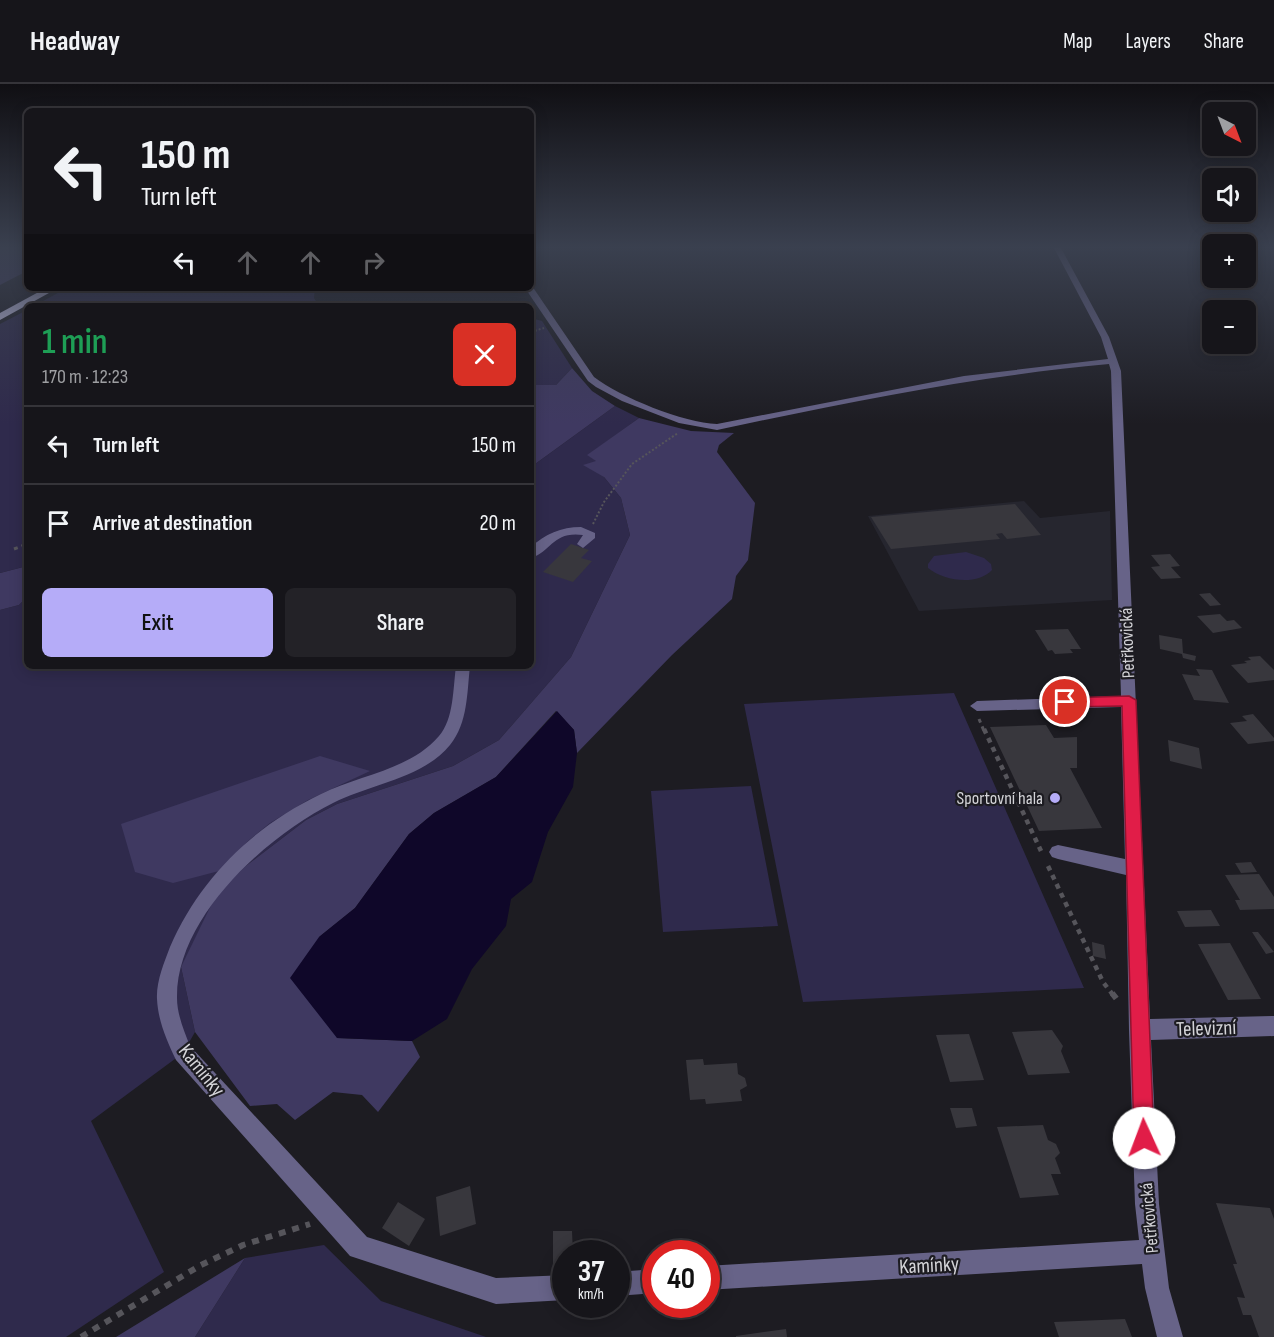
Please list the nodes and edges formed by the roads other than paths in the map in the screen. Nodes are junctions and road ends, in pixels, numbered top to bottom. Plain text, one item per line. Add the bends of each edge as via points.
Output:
1 (19, 306) edge
2 (542, 306) edge
3 (1088, 306) edge
4 (0, 317) edge
5 (1113, 361) junction
6 (586, 539) road end
7 (534, 551) edge
8 (463, 669) edge
9 (1129, 700) junction
10 (977, 706) road end
11 (1058, 852) dead end
12 (1134, 869) junction
13 (1274, 1026) edge
14 (1139, 1030) junction
15 (1151, 1251) junction
16 (720, 1277) edge
17 (552, 1288) edge
18 (1170, 1337) edge

1 - 4 highway
2 - 5 street via 591,379 602,388 691,424 717,427 892,391
3 - 5 street, Petřkovická
5 - 9 street, Petřkovická
6 - 7 street via 572,530 544,540
8 - 17 street, Kamínky via 454,725 444,741 424,758 290,818 221,878 193,917 171,973 167,998 172,1028 183,1053 359,1247 496,1291
9 - 10 street
9 - 12 street, Petřkovická
11 - 12 street
12 - 14 street, Petřkovická
13 - 14 street, Televizní
14 - 15 street, Petřkovická
15 - 16 street, Kamínky
15 - 18 street, Petřkovická

